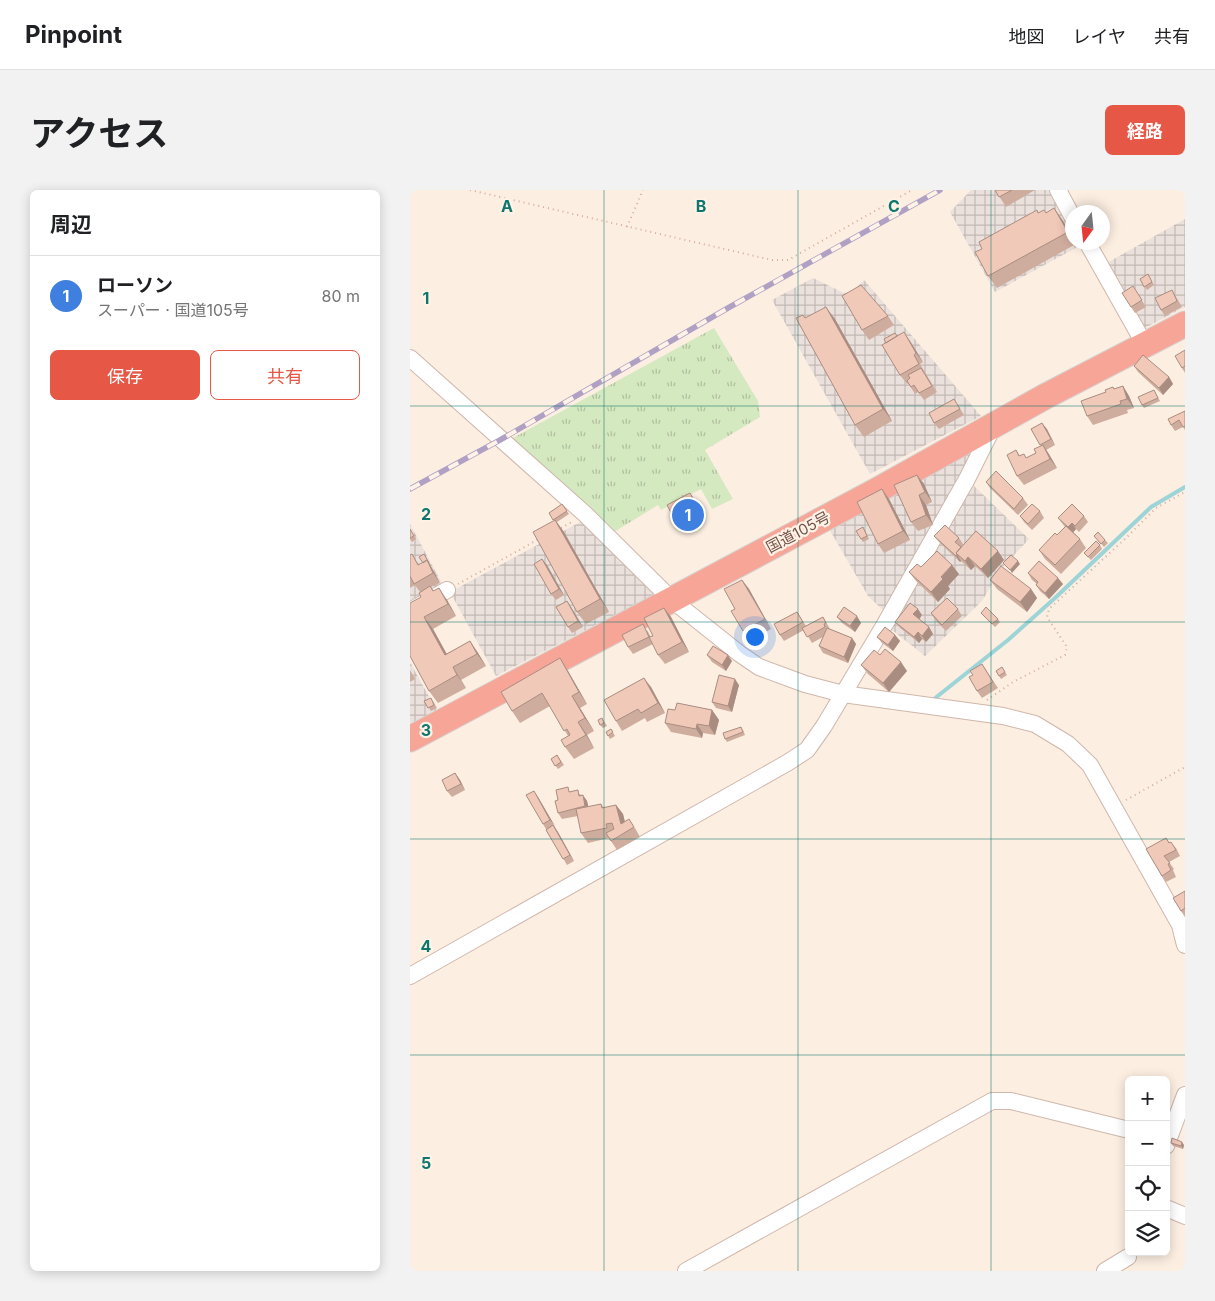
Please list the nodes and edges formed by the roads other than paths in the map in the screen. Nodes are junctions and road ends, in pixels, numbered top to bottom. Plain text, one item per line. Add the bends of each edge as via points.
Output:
1 (1058, 190) edge
2 (1066, 205) edge
3 (1092, 250) edge
4 (1185, 324) edge
5 (1145, 345) junction
6 (410, 358) edge
7 (994, 425) junction
8 (446, 590) road end
9 (672, 600) junction
10 (410, 611) edge
11 (843, 694) junction
12 (410, 739) edge
13 (1185, 945) edge
14 (410, 976) edge
15 (1185, 1095) edge
16 (1125, 1129) edge
17 (1172, 1139) edge
18 (1170, 1210) edge
19 (1185, 1216) edge
20 (1129, 1259) edge
21 (686, 1271) edge
22 (1105, 1271) edge

1 - 2 street
3 - 5 street
4 - 5 highway, 国道105号
5 - 7 highway, 国道105号
6 - 9 street via 585,514
7 - 9 highway, 国道105号
7 - 11 street via 967,479
8 - 10 street
9 - 11 street via 759,667
9 - 12 highway, 国道105号
11 - 13 street via 1003,716 1035,724 1068,744 1090,765 1180,925
11 - 14 street via 807,750
15 - 17 street
16 - 21 street via 1011,1101 992,1101
18 - 19 street
20 - 22 street

